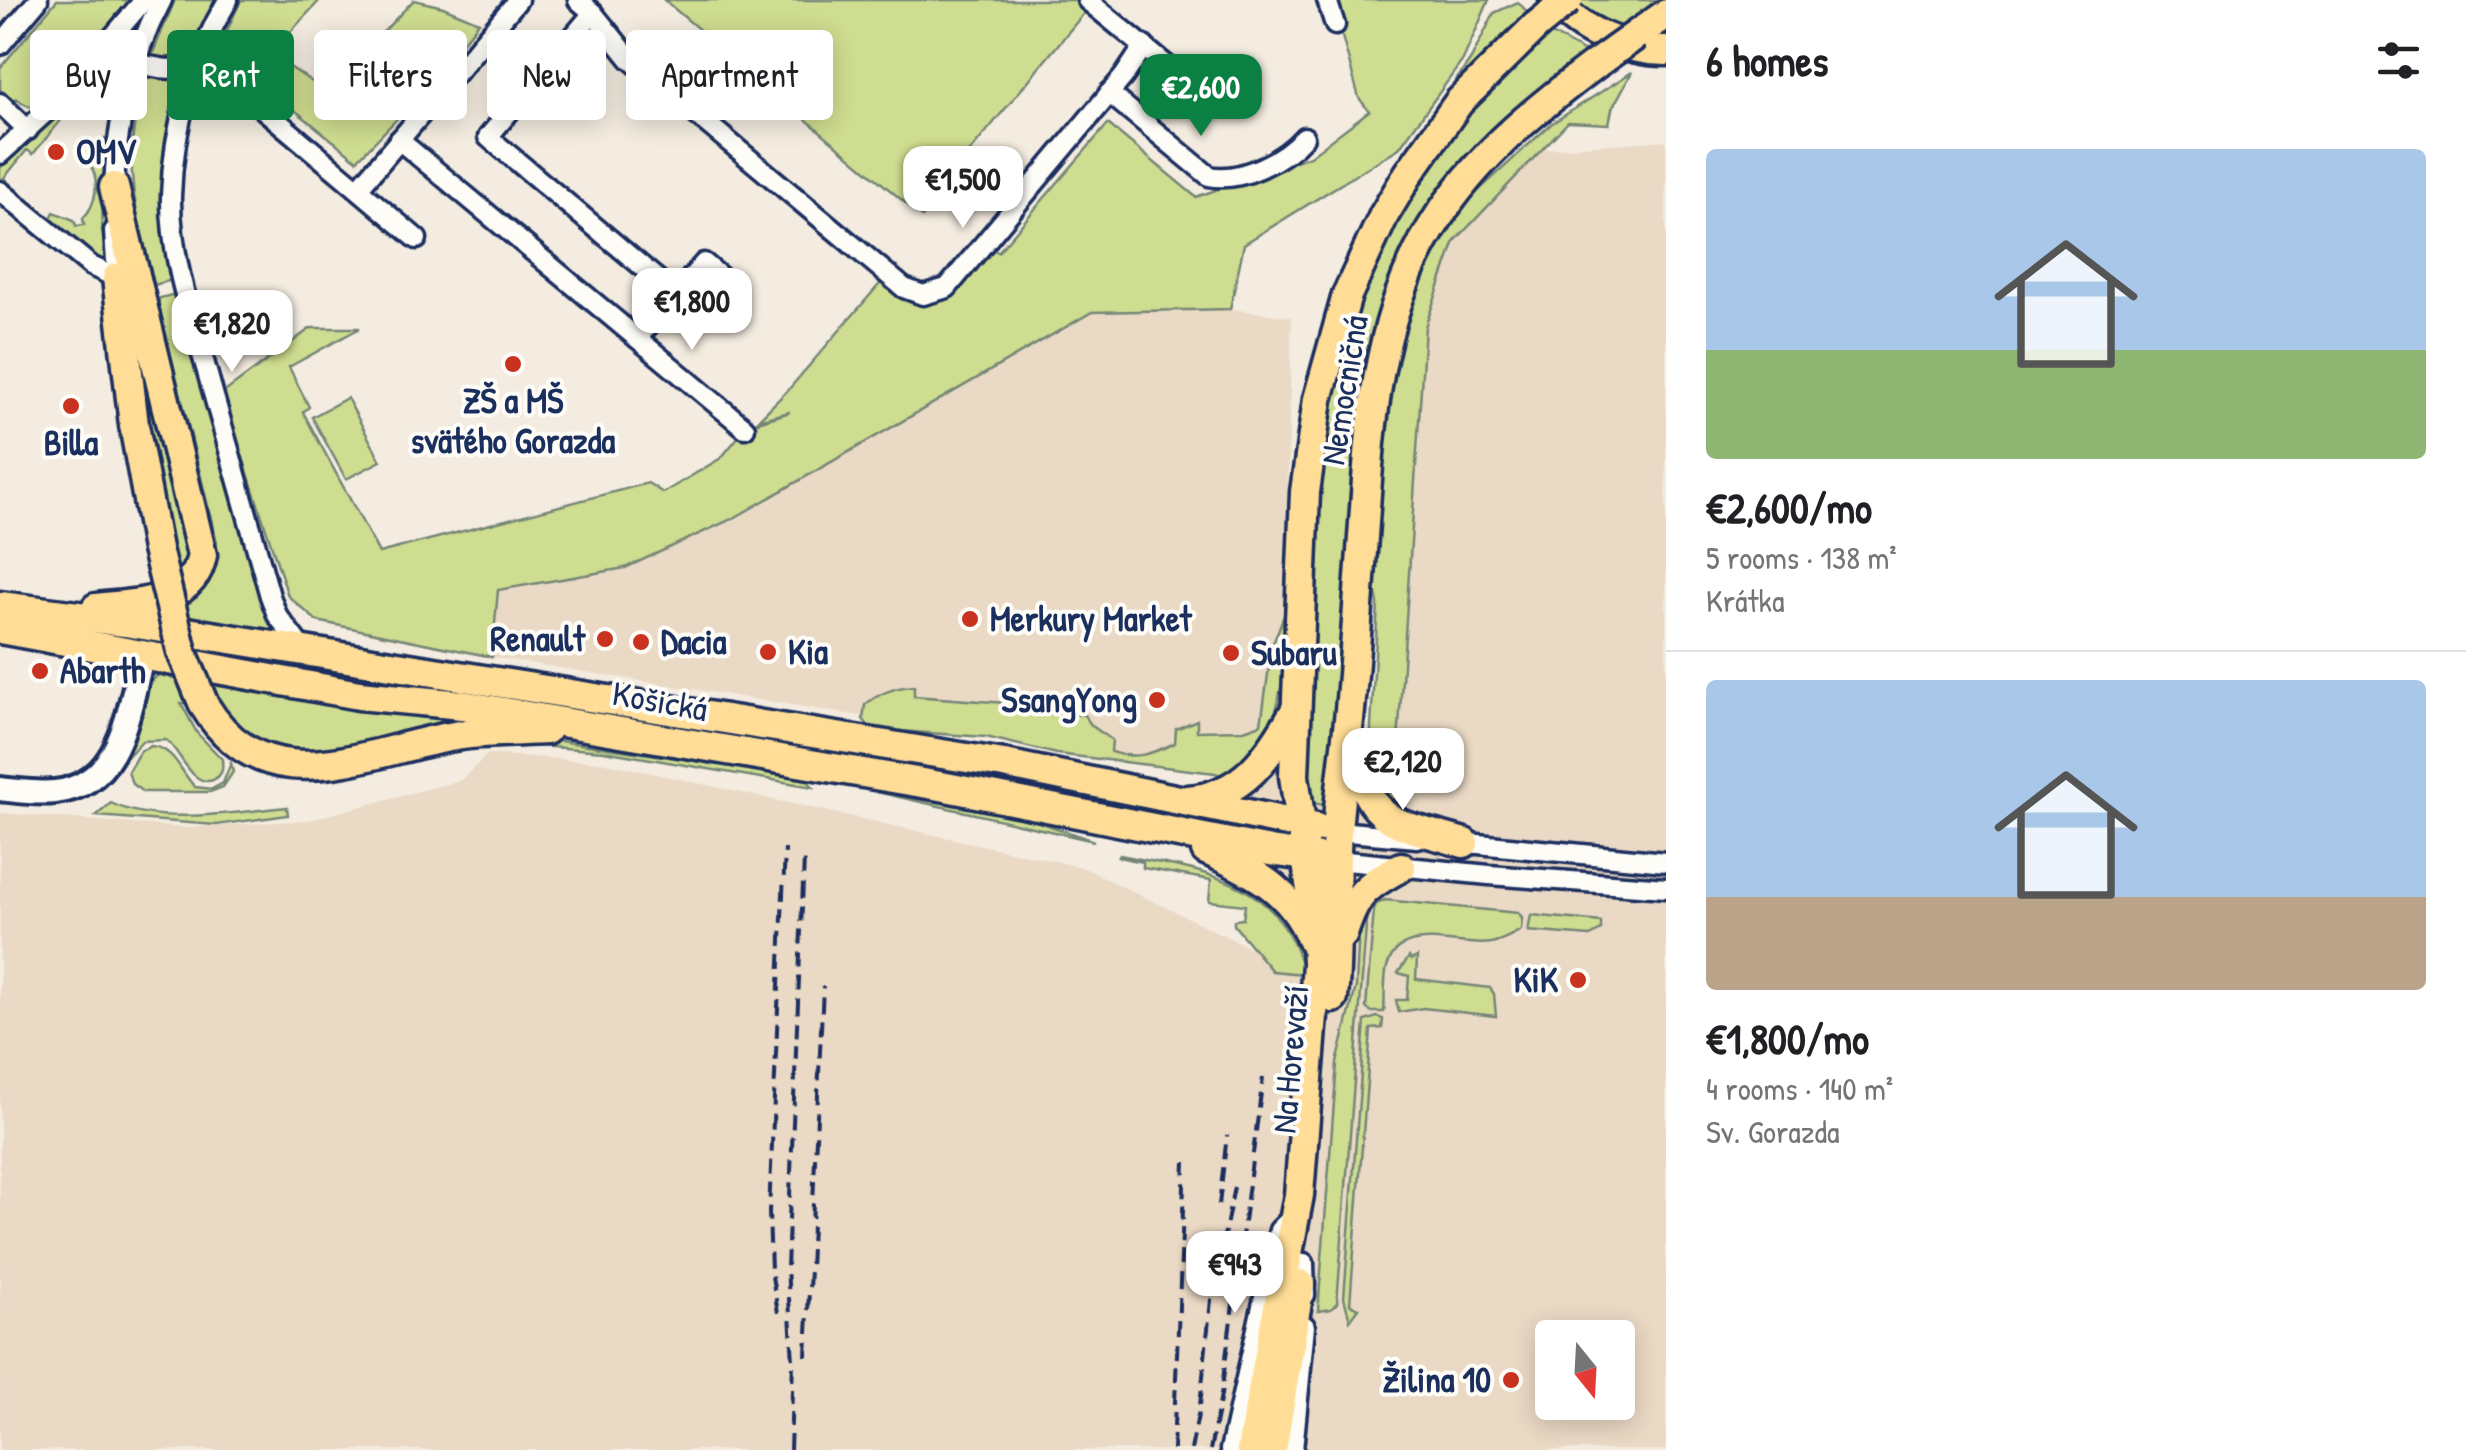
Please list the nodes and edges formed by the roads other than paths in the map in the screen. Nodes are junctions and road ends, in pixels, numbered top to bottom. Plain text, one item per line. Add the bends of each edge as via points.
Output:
1 (38, 0) edge
2 (144, 0) edge
3 (162, 0) edge
4 (228, 0) edge
5 (518, 0) edge
6 (578, 0) edge
7 (1087, 0) edge
8 (1327, 0) edge
9 (1554, 0) edge
10 (1568, 0) edge
11 (594, 13) junction
12 (1666, 14) edge
13 (1335, 26) dead end
14 (119, 30) edge
15 (213, 30) edge
16 (147, 36) edge
17 (0, 45) edge
18 (1144, 46) junction
19 (1666, 51) edge
20 (1194, 88) dead end
21 (1109, 93) junction
22 (0, 104) edge
23 (37, 120) edge
24 (122, 120) edge
25 (182, 120) edge
26 (277, 120) edge
27 (28, 130) junction
28 (1304, 137) dead end
29 (399, 140) junction
30 (0, 154) edge
31 (114, 187) junction
32 (358, 189) junction
33 (0, 192) edge
34 (417, 239) dead end
35 (117, 278) junction
36 (729, 284) dead end
37 (676, 294) junction
38 (636, 338) junction
39 (745, 428) dead end
40 (0, 606) edge
41 (54, 613) junction
42 (0, 629) edge
43 (173, 630) junction
44 (306, 654) junction
45 (142, 658) junction
46 (644, 704) junction
47 (1351, 704) junction
48 (1295, 710) junction
49 (595, 728) junction
50 (640, 735) junction
51 (834, 737) junction
52 (829, 768) junction
53 (0, 789) edge
54 (1178, 801) junction
55 (1301, 826) junction
56 (1166, 831) junction
57 (1337, 831) junction
58 (1464, 842) junction
59 (1306, 856) junction
60 (1336, 860) junction
61 (1666, 862) edge
62 (1401, 867) junction
63 (1666, 888) edge
64 (1328, 957) junction
65 (1296, 1212) junction
66 (1304, 1263) junction
67 (1230, 1450) edge
68 (1250, 1450) edge
69 (1272, 1450) edge
70 (1293, 1450) edge

1 - 17 street
2 - 14 street
3 - 16 street
4 - 15 street
5 - 29 street
6 - 11 street
7 - 18 street
8 - 13 street
9 - 19 main road via 1568,16 1611,40
10 - 48 main road, Nemocničná, bridge via 1482,76 1433,137 1384,214 1348,296 1311,443
11 - 21 street via 631,60 904,288 924,295 947,288
11 - 37 street via 488,137
12 - 47 main road, Nemocničná, bridge via 1496,144 1425,240 1395,305 1375,395
18 - 20 street
18 - 21 street
21 - 28 street via 1209,176 1232,177 1276,160
22 - 27 street
23 - 27 street
24 - 31 street
25 - 44 street via 171,197 182,280 270,596
26 - 32 street
27 - 30 street
29 - 32 street
29 - 38 street
31 - 35 street
31 - 41 main road via 201,561 174,595
32 - 34 street
33 - 35 street via 90,266
35 - 49 main road, bridge via 157,549 182,652 223,731 275,762 310,767 444,737
36 - 37 street via 704,263
37 - 38 street
38 - 39 street
40 - 41 main road, Košická
41 - 43 main road, Košická
42 - 45 main road, Košická
43 - 44 main road, Košická
43 - 45 main road via 150,644
44 - 46 main road, Košická
45 - 49 main road, Košická
45 - 53 street via 121,738 99,773 55,792
46 - 50 street
46 - 51 main road, Košická
47 - 57 main road, Nemocničná
47 - 58 main road via 1360,776 1375,809 1395,822
48 - 54 main road via 1265,761 1246,779 1219,793
48 - 55 main road, Nemocničná
49 - 50 main road, Košická
50 - 52 main road, Košická
51 - 52 street
51 - 54 main road, Košická
52 - 56 main road, Košická
54 - 55 main road, Košická
55 - 57 main road, Košická
55 - 59 main road, Na Horevaží
56 - 59 main road, Košická
56 - 64 main road, Na Horevaží via 1272,884
57 - 58 street
57 - 60 main road, Na Horevaží
58 - 61 street
59 - 60 main road, Košická
59 - 64 main road, Na Horevaží
60 - 62 street
60 - 64 main road, Na Horevaží
62 - 63 street
62 - 64 main road via 1356,899
64 - 65 main road, Na Horevaží
64 - 66 main road, Na Horevaží
65 - 67 street, Na Horevaží via 1279,1230
65 - 68 main road, Na Horevaží
66 - 69 main road, Na Horevaží
66 - 70 street, Na Horevaží via 1306,1322

